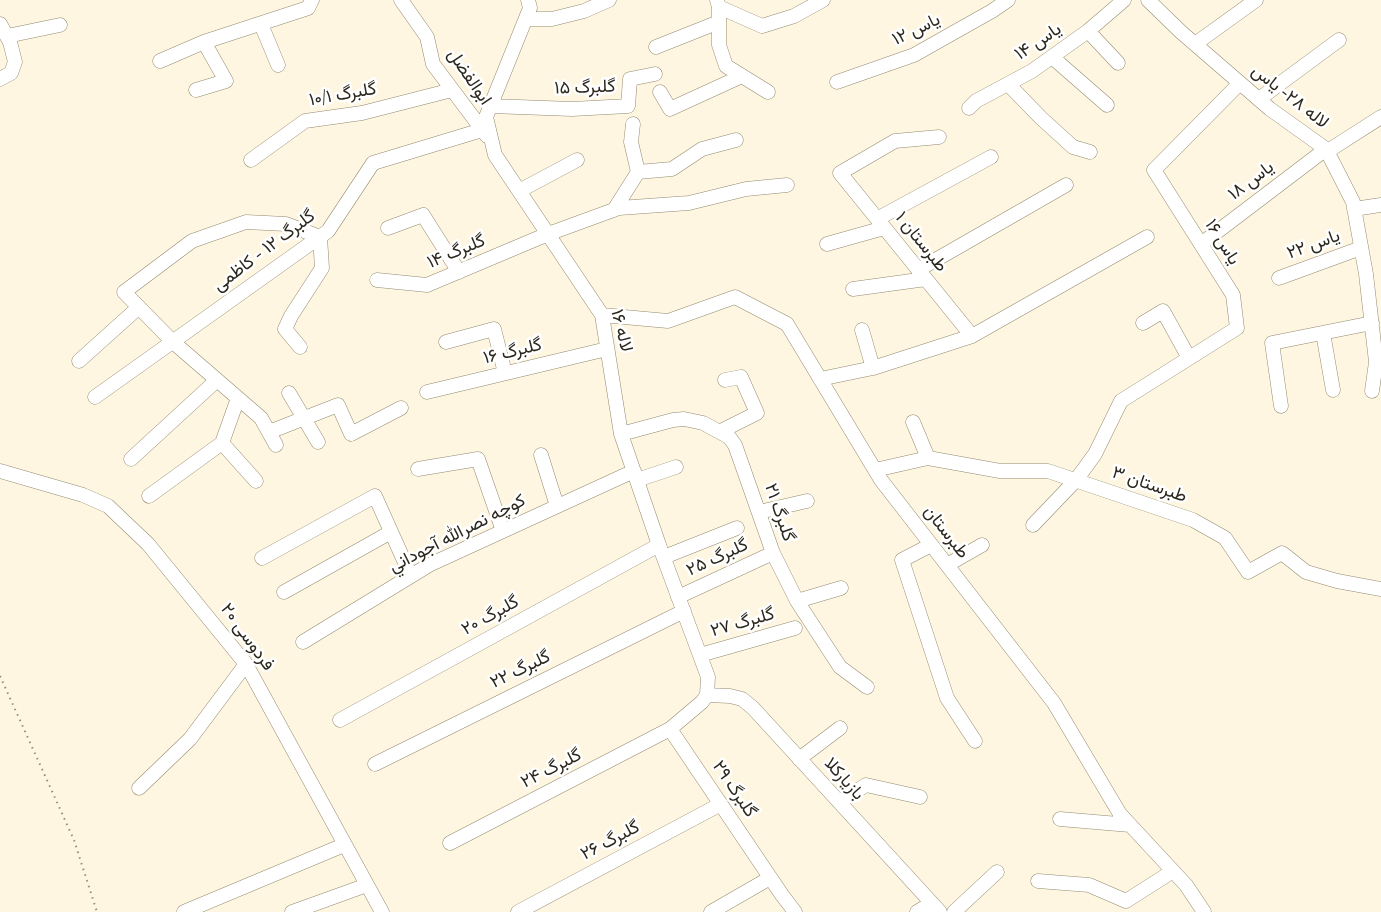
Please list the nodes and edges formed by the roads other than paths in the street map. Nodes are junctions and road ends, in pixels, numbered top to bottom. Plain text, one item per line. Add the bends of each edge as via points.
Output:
1 (312, 0) edge
2 (528, 0) edge
3 (609, 0) edge
4 (823, 0) edge
5 (1008, 0) edge
6 (1124, 0) edge
7 (1148, 0) edge
8 (1256, 0) edge
9 (404, 1) edge
10 (719, 10) edge
11 (526, 19) junction
12 (261, 24) junction
13 (60, 25) dead end
14 (4, 30) edge
15 (1088, 31) junction
16 (1339, 40) dead end
17 (204, 42) junction
18 (1195, 44) junction
19 (656, 47) dead end
20 (1052, 57) junction
21 (160, 61) dead end
22 (1118, 63) dead end
23 (278, 65) dead end
24 (655, 74) dead end
25 (5, 76) edge
26 (742, 76) junction
27 (837, 82) dead end
28 (1240, 82) junction
29 (1008, 84) junction
30 (196, 90) dead end
31 (452, 90) junction
32 (660, 92) dead end
33 (768, 92) dead end
34 (1258, 99) junction
35 (1107, 105) dead end
36 (491, 106) junction
37 (969, 108) dead end
38 (1381, 117) edge
39 (633, 124) dead end
40 (482, 130) junction
41 (939, 137) dead end
42 (736, 140) dead end
43 (492, 143) junction
44 (1326, 149) junction
45 (1090, 152) dead end
46 (991, 157) dead end
47 (251, 160) dead end
48 (577, 160) dead end
49 (638, 172) junction
50 (787, 185) dead end
51 (1066, 185) dead end
52 (519, 191) junction
53 (1381, 205) edge
54 (1354, 209) junction
55 (614, 210) junction
56 (881, 223) junction
57 (388, 228) dead end
58 (548, 234) junction
59 (320, 237) junction
60 (1147, 237) dead end
61 (826, 244) dead end
62 (1201, 244) junction
63 (1361, 248) junction
64 (459, 272) junction
65 (922, 274) junction
66 (1279, 278) dead end
67 (377, 280) dead end
68 (853, 289) dead end
69 (1375, 292) edge
70 (139, 307) junction
71 (602, 315) junction
72 (1143, 323) dead end
73 (1372, 323) junction
74 (862, 330) dead end
75 (1323, 333) junction
76 (972, 336) junction
77 (173, 342) junction
78 (446, 342) dead end
79 (300, 347) dead end
80 (608, 349) junction
81 (1189, 358) junction
82 (79, 361) dead end
83 (873, 368) junction
84 (505, 373) junction
85 (820, 379) junction
86 (217, 380) junction
87 (725, 380) dead end
88 (1333, 390) dead end
89 (1372, 391) dead end
90 (427, 392) dead end
91 (289, 393) dead end
92 (95, 397) dead end
93 (238, 398) junction
94 (1281, 406) dead end
95 (401, 408) dead end
96 (304, 418) junction
97 (913, 422) dead end
98 (721, 431) junction
99 (269, 432) junction
100 (621, 434) junction
101 (318, 442) dead end
102 (222, 443) junction
103 (276, 445) dead end
104 (541, 455) dead end
105 (928, 458) junction
106 (131, 459) dead end
107 (676, 467) dead end
108 (418, 469) dead end
109 (875, 470) junction
110 (0, 471) edge
111 (636, 476) junction
112 (1076, 480) junction
113 (256, 481) dead end
114 (149, 496) dead end
115 (807, 501) dead end
116 (557, 506) junction
117 (759, 512) junction
118 (1033, 525) dead end
119 (737, 528) dead end
120 (503, 531) junction
121 (391, 532) junction
122 (931, 545) junction
123 (982, 546) dead end
124 (662, 551) junction
125 (773, 553) junction
126 (262, 558) dead end
127 (947, 565) junction
128 (411, 576) junction
129 (841, 588) dead end
130 (1381, 588) edge
131 (284, 592) dead end
132 (678, 597) junction
133 (797, 601) junction
134 (684, 611) junction
135 (795, 628) dead end
136 (303, 642) dead end
137 (700, 656) junction
138 (246, 664) junction
139 (867, 687) dead end
140 (707, 695) junction
141 (340, 720) dead end
142 (840, 728) dead end
143 (670, 729) junction
144 (975, 741) dead end
145 (799, 759) junction
146 (375, 764) dead end
147 (140, 788) dead end
148 (920, 797) dead end
149 (839, 802) junction
150 (721, 804) junction
151 (1060, 819) dead end
152 (1130, 825) junction
153 (450, 843) dead end
154 (344, 844) junction
155 (1173, 871) junction
156 (997, 872) dead end
157 (770, 878) junction
158 (1038, 881) dead end
159 (367, 885) junction
160 (936, 908) edge
161 (184, 912) edge
162 (292, 912) edge
163 (382, 912) edge
164 (518, 912) edge
165 (711, 912) edge
166 (795, 912) edge
167 (917, 912) edge
168 (954, 912) edge
169 (1204, 912) edge

1 - 12 street via 308,8
2 - 11 street, لاله ۱۶
3 - 11 street via 552,19
4 - 10 street via 794,16 762,26
5 - 27 street, یاس ۱۲ via 914,55
6 - 15 street, یاس ۱۴
7 - 18 street, لاله ۲۸- یاس
8 - 18 street
9 - 31 street, ابوالفضل via 427,37 433,64
10 - 19 street
10 - 26 street via 719,45 726,66
11 - 36 street, لاله ۱۶
12 - 17 street
12 - 23 street
13 - 14 street
14 - 25 street via 15,62
15 - 20 street, یاس ۱۴
15 - 22 street
16 - 34 street
17 - 21 street
17 - 30 street via 226,81
18 - 28 street, لاله ۲۸- یاس
20 - 29 street, یاس ۱۴
20 - 35 street
24 - 36 street, گلبرگ ۱۵ via 630,79 628,106 572,110
26 - 32 street via 670,109
26 - 33 street
28 - 34 street, لاله ۲۸- یاس
28 - 62 street, یاس ۱۶ via 1154,170
29 - 37 street, یاس ۱۴
29 - 45 street via 1073,147
31 - 40 street, ابوالفضل
31 - 47 street, گلبرگ ۱۰/۱ via 362,113 305,121
34 - 44 street, لاله ۲۸- یاس
36 - 43 street, لاله ۱۶ via 486,117
38 - 44 street, یاس ۱۸
39 - 49 street
40 - 43 street, ابوالفضل
40 - 59 street, گلبرگ ۱۲ - کاظمی via 373,163 328,231
41 - 56 street, طبرستان ۱ via 896,141 840,173
42 - 49 street via 702,148 672,169
43 - 52 street, لاله ۱۶ via 495,155
44 - 54 street, لاله ۲۸- یاس
44 - 62 street, یاس ۱۸
46 - 56 street
48 - 52 street
49 - 55 street
50 - 55 street, گلبرگ ۱۴
51 - 65 street
52 - 58 street, لاله ۱۶
53 - 54 street
54 - 63 street, لاله ۲۸- یاس
55 - 58 street, گلبرگ ۱۴
56 - 61 street
56 - 65 street, طبرستان ۱
57 - 64 street via 423,215
58 - 64 street, گلبرگ ۱۴
58 - 71 street, لاله ۱۶
59 - 70 street via 286,224 246,222 192,241 124,292
59 - 77 street, گلبرگ ۱۲ - کاظمی
59 - 79 street via 321,268 285,329
60 - 76 street
62 - 81 street, یاس ۱۶ via 1233,295 1236,328
63 - 66 street, یاس ۲۲
63 - 69 street, لاله ۲۸- یاس
64 - 67 street, گلبرگ ۱۴ via 427,285
65 - 68 street
65 - 76 street, طبرستان ۱
69 - 73 street, لاله ۲۸- یاس
70 - 77 street
70 - 82 street
71 - 80 street, لاله ۱۶
71 - 85 street, طبرستان via 668,321 735,297 787,324
72 - 81 street via 1163,311
73 - 75 street
73 - 89 street, لاله ۲۸- یاس via 1376,362
74 - 83 street
75 - 88 street
75 - 94 street via 1272,343
76 - 83 street
77 - 86 street
77 - 92 street, گلبرگ ۱۲ - کاظمی
78 - 84 street via 494,329
80 - 84 street, گلبرگ ۱۶
80 - 100 street, لاله ۱۶
81 - 112 street, یاس ۱۶ via 1121,401 1095,454
83 - 85 street
84 - 90 street, گلبرگ ۱۶
85 - 109 street, طبرستان
86 - 93 street
86 - 106 street
87 - 98 street via 741,377 757,413
91 - 96 street
93 - 99 street via 261,418
93 - 102 street
95 - 96 street via 351,434 338,405
96 - 99 street
96 - 101 street
97 - 105 street
98 - 100 street via 684,419
98 - 117 street, گلبرگ ۲۱ via 735,445
99 - 103 street
100 - 111 street, لاله ۱۶
102 - 113 street
102 - 114 street
104 - 116 street
105 - 109 street, طبرستان ۳
105 - 112 street, طبرستان ۳ via 999,471 1048,471
107 - 111 street, كوچه نصرالله آجوداني
108 - 120 street via 478,459
109 - 122 street, طبرستان
110 - 138 street, فردوسی ۲۰ via 108,506 148,544
111 - 116 street, كوچه نصرالله آجوداني
111 - 124 street, لاله ۱۶
112 - 118 street
112 - 130 street, طبرستان ۳ via 1194,520 1225,538 1248,572 1282,553 1306,572
115 - 117 street
116 - 120 street, كوچه نصرالله آجوداني
117 - 125 street, گلبرگ ۲۱
119 - 124 street, گلبرگ ۲۰
120 - 128 street, كوچه نصرالله آجوداني
121 - 126 street via 375,496
121 - 128 street
121 - 131 street
122 - 127 street, طبرستان
122 - 144 street via 902,560 947,698
123 - 127 street
124 - 132 street, لاله ۱۶
124 - 141 street, گلبرگ ۲۰
125 - 132 street, گلبرگ ۲۵
125 - 133 street, گلبرگ ۲۱
127 - 152 street, طبرستان via 1054,703
128 - 136 street, كوچه نصرالله آجوداني
129 - 133 street
132 - 134 street, لاله ۱۶
133 - 139 street, گلبرگ ۲۱ via 840,667
134 - 137 street, لاله ۱۶
134 - 146 street, گلبرگ ۲۲
135 - 137 street, گلبرگ ۲۷
137 - 140 street, لاله ۱۶ via 708,677
138 - 147 street via 190,740
138 - 154 street, فردوسی ۲۰
140 - 143 street
140 - 145 street, بازیارکلا via 742,699
142 - 145 street
143 - 150 street, گلبرگ ۲۹
143 - 153 street, گلبرگ ۲۴
145 - 149 street, بازیارکلا
148 - 149 street via 866,785
149 - 160 street, بازیارکلا
150 - 157 street, گلبرگ ۲۹
150 - 164 street, گلبرگ ۲۶
151 - 152 street
152 - 155 street, طبرستان
154 - 159 street, فردوسی ۲۰
154 - 161 street
155 - 158 street via 1126,901 1089,885
155 - 169 street, طبرستان
156 - 168 street
157 - 165 street
157 - 166 street, گلبرگ ۲۹
159 - 162 street
159 - 163 street, فردوسی ۲۰
160 - 167 street

